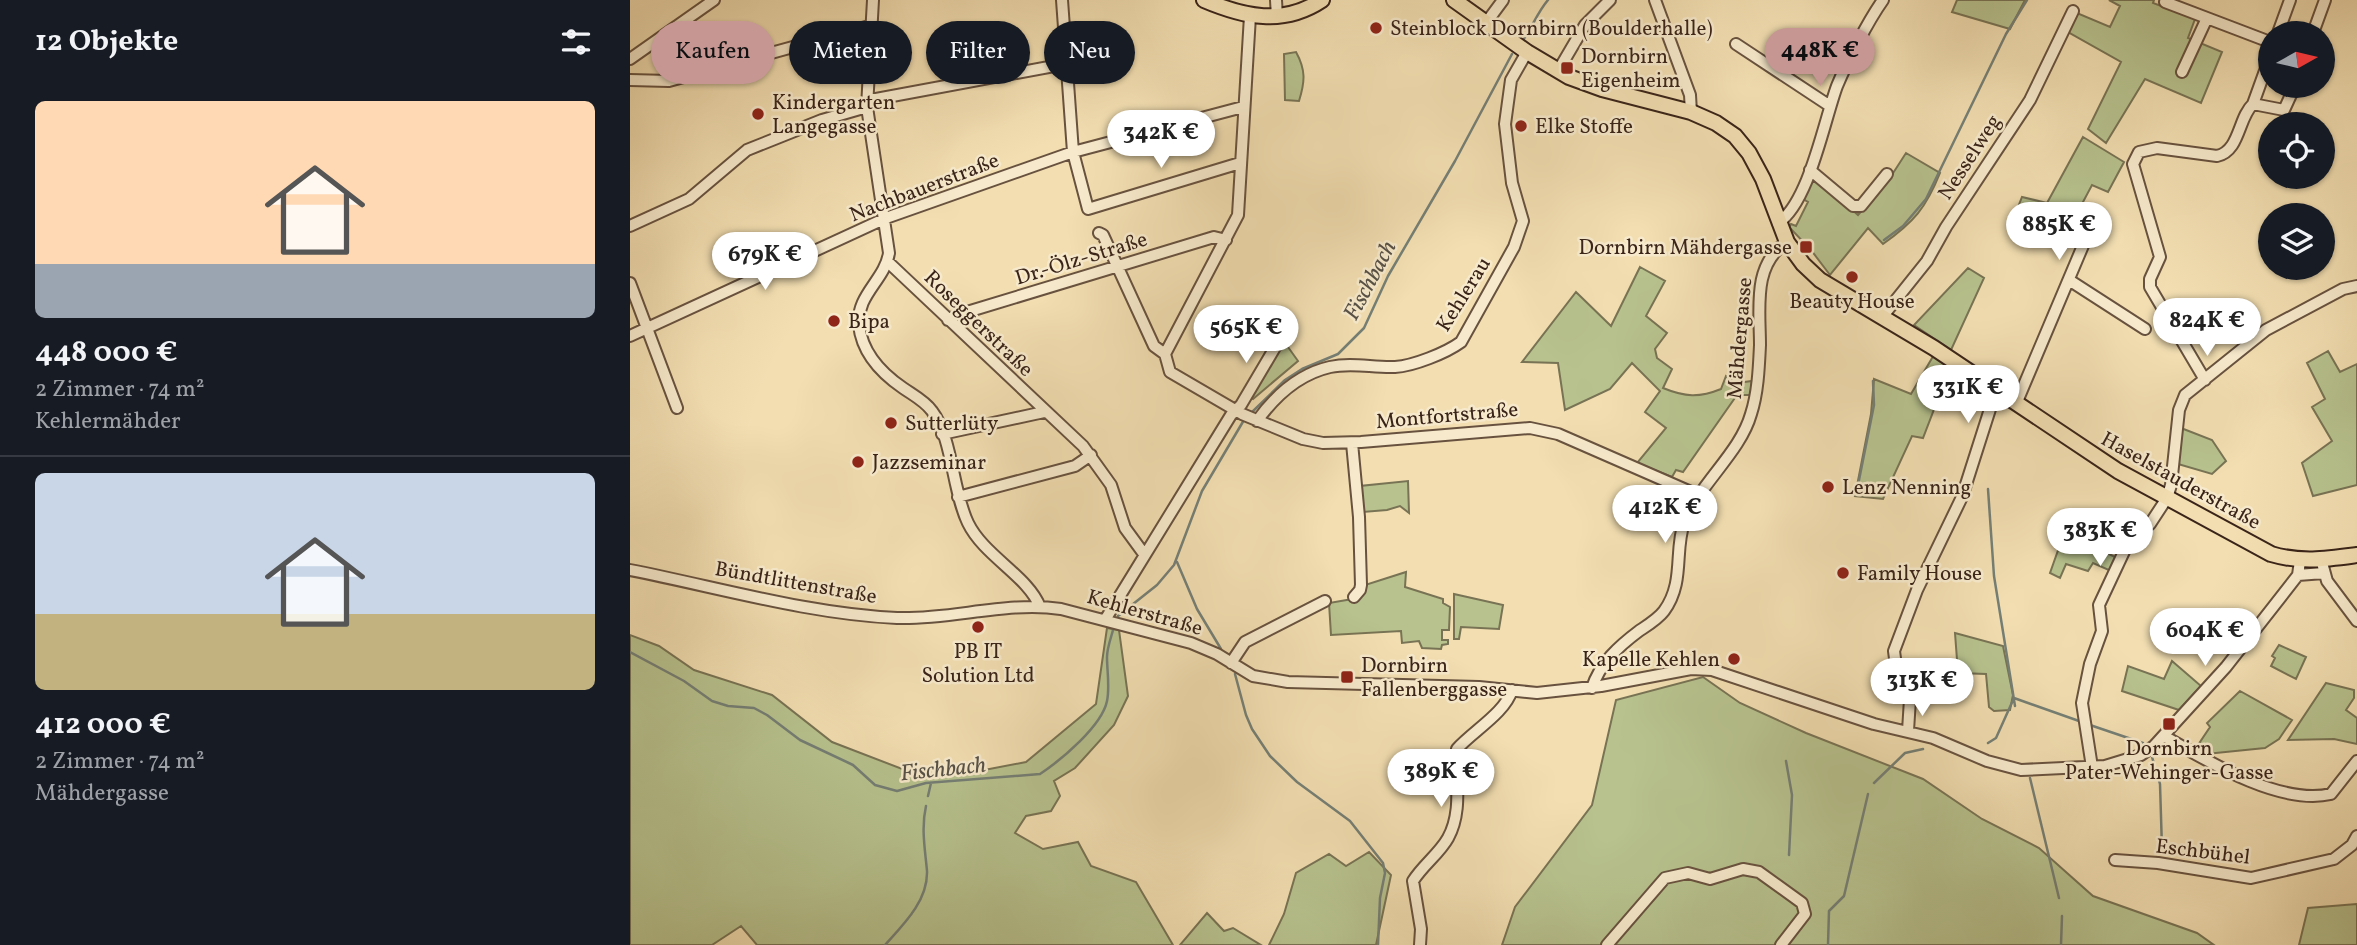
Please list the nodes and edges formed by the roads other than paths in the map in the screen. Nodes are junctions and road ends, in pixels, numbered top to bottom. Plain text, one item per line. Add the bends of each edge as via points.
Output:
1 (714, 0) edge
2 (873, 0) edge
3 (1062, 0) edge
4 (1205, 0) edge
5 (1276, 0) edge
6 (1322, 0) edge
7 (1454, 0) edge
8 (1503, 0) edge
9 (1610, 0) edge
10 (1655, 0) edge
11 (1883, 0) edge
12 (2290, 0) edge
13 (2325, 0) edge
14 (2165, 2) dead end
15 (702, 5) edge
16 (2073, 11) dead end
17 (1250, 16) junction
18 (1277, 17) junction
19 (2207, 18) junction
20 (873, 21) edge
21 (1063, 21) edge
22 (2282, 21) edge
23 (2317, 21) edge
24 (1486, 23) junction
25 (2258, 37) edge
26 (1736, 44) dead end
27 (789, 48) edge
28 (1527, 52) junction
29 (630, 59) edge
30 (1044, 68) edge
31 (1558, 71) junction
32 (2182, 72) dead end
33 (630, 80) edge
34 (868, 84) edge
35 (1067, 84) edge
36 (2258, 90) edge
37 (2290, 98) edge
38 (867, 103) junction
39 (2253, 104) junction
40 (1830, 106) junction
41 (1243, 107) junction
42 (1691, 112) junction
43 (1073, 152) junction
44 (1240, 163) junction
45 (1810, 170) junction
46 (1887, 174) dead end
47 (886, 218) junction
48 (1778, 223) junction
49 (630, 226) edge
50 (2090, 229) dead end
51 (1099, 233) dead end
52 (1226, 240) junction
53 (1787, 242) junction
54 (888, 262) junction
55 (1118, 266) junction
56 (2069, 280) junction
57 (630, 283) edge
58 (2357, 286) edge
59 (1883, 316) junction
60 (948, 320) junction
61 (645, 328) junction
62 (2145, 329) dead end
63 (630, 336) edge
64 (1280, 339) dead end
65 (1165, 357) junction
66 (2205, 380) junction
67 (1999, 392) junction
68 (2016, 404) junction
69 (677, 408) dead end
70 (1044, 412) junction
71 (1239, 412) junction
72 (1255, 420) junction
73 (942, 434) junction
74 (1352, 443) junction
75 (1091, 455) junction
76 (1700, 496) junction
77 (958, 497) junction
78 (2166, 498) junction
79 (1144, 554) junction
80 (2357, 555) edge
81 (2323, 566) junction
82 (2299, 568) junction
83 (630, 570) edge
84 (1354, 597) dead end
85 (1325, 601) dead end
86 (1040, 607) junction
87 (1105, 620) junction
88 (2357, 621) edge
89 (1231, 663) junction
90 (1592, 688) junction
91 (1512, 690) junction
92 (1908, 731) junction
93 (2164, 736) junction
94 (2357, 761) edge
95 (2092, 767) junction
96 (2357, 836) edge
97 (2115, 860) dead end
98 (1420, 945) edge
99 (1607, 945) edge
100 (1781, 945) edge

1 - 15 street
2 - 20 street
3 - 21 street
4 - 17 main road
5 - 18 street
6 - 18 main road
7 - 24 main road, Haselstauderstraße
8 - 24 street
9 - 31 street via 1585,25
10 - 42 street via 1690,94
11 - 40 street
12 - 22 street
13 - 23 street
14 - 19 street
15 - 29 street
16 - 59 street, Nesselweg via 2030,100 1927,261
17 - 18 main road
17 - 41 street
19 - 25 street
19 - 32 street
24 - 28 main road, Haselstauderstraße
26 - 40 street
27 - 33 street via 669,81
28 - 31 main road, Haselstauderstraße
28 - 72 street, Kehlerau via 1511,80 1505,124 1512,183 1523,221 1514,247 1461,342 1398,367 1354,364 1320,370 1290,386
30 - 38 street
31 - 42 main road, Haselstauderstraße via 1602,89
34 - 38 street
35 - 43 street
36 - 39 street
37 - 39 street via 2284,110
38 - 47 street
38 - 49 street via 747,150 689,199
39 - 66 street via 2233,144 2221,156 2150,148 2139,152 2133,164 2160,257 2150,287
40 - 45 street
41 - 43 street, Nachbauerstraße
41 - 44 street
42 - 48 main road, Haselstauderstraße via 1716,123 1743,145 1763,179
43 - 44 street via 1087,209
43 - 47 street, Nachbauerstraße
44 - 52 street via 1238,215
45 - 46 street via 1853,206 1861,206
45 - 48 street via 1788,217
47 - 54 street
47 - 61 street, Nachbauerstraße
48 - 53 main road, Haselstauderstraße
50 - 56 street
51 - 55 street, Montfortstraße
52 - 55 street, Dr.-Ölz-Straße via 1214,237
52 - 65 street
53 - 59 main road, Haselstauderstraße via 1820,280
53 - 76 street, Mähdergasse via 1766,264 1760,283 1760,348 1751,415
54 - 60 street, Roseggerstraße
54 - 73 street via 859,312 865,349 881,370 929,407
55 - 60 street, Dr.-Ölz-Straße
55 - 65 street, Montfortstraße via 1154,346
56 - 62 street
56 - 68 street
57 - 61 street
58 - 66 street via 2266,330
59 - 67 main road, Haselstauderstraße
60 - 70 street, Roseggerstraße
61 - 63 street, Nachbauerstraße
61 - 69 street
64 - 71 street
65 - 71 street, Montfortstraße via 1170,372
66 - 78 street via 2185,395 2179,410
67 - 68 main road, Haselstauderstraße
67 - 92 street via 1962,497 1895,648 1896,666 1911,706
68 - 78 main road, Haselstauderstraße
70 - 73 street
70 - 75 street, Roseggerstraße
71 - 72 street, Montfortstraße
71 - 79 street via 1231,415
72 - 74 street, Montfortstraße via 1303,439
73 - 77 street
74 - 76 street, Montfortstraße via 1542,429
74 - 84 street, Montfortstraße via 1361,585
75 - 77 street via 1075,466
75 - 79 street, Roseggerstraße via 1111,485 1125,528
76 - 90 street, Mähdergasse via 1682,530 1678,575 1670,600 1657,618 1615,651
77 - 86 street via 977,538
78 - 82 main road, Haselstauderstraße
78 - 95 street via 2150,524 2128,542 2102,595 2102,631 2081,703
79 - 87 street
80 - 81 main road, Haselstauderstraße
81 - 82 main road, Haselstauderstraße
81 - 88 street via 2327,580
82 - 93 street, Kehlerstraße via 2226,667
83 - 86 street, Bündtlittenstraße via 877,617 920,618
85 - 89 street via 1245,642
86 - 87 street, Kehlerstraße
87 - 89 street, Kehlerstraße via 1191,643
89 - 91 street, Kehlerstraße via 1252,676 1288,682
90 - 91 street, Kehlerstraße via 1537,693
90 - 92 street, Kehlerstraße via 1691,669 1712,670
91 - 98 street via 1496,714 1457,750 1455,823 1413,881 1422,929
92 - 95 street, Kehlerstraße via 2011,768
93 - 94 street via 2236,776 2303,796 2331,794
93 - 95 street, Kehlerstraße via 2141,755
96 - 97 street, Eschbühel via 2334,859 2251,878
99 - 100 street via 1665,878 1688,873 1710,879 1743,869 1759,872 1802,903 1805,914

